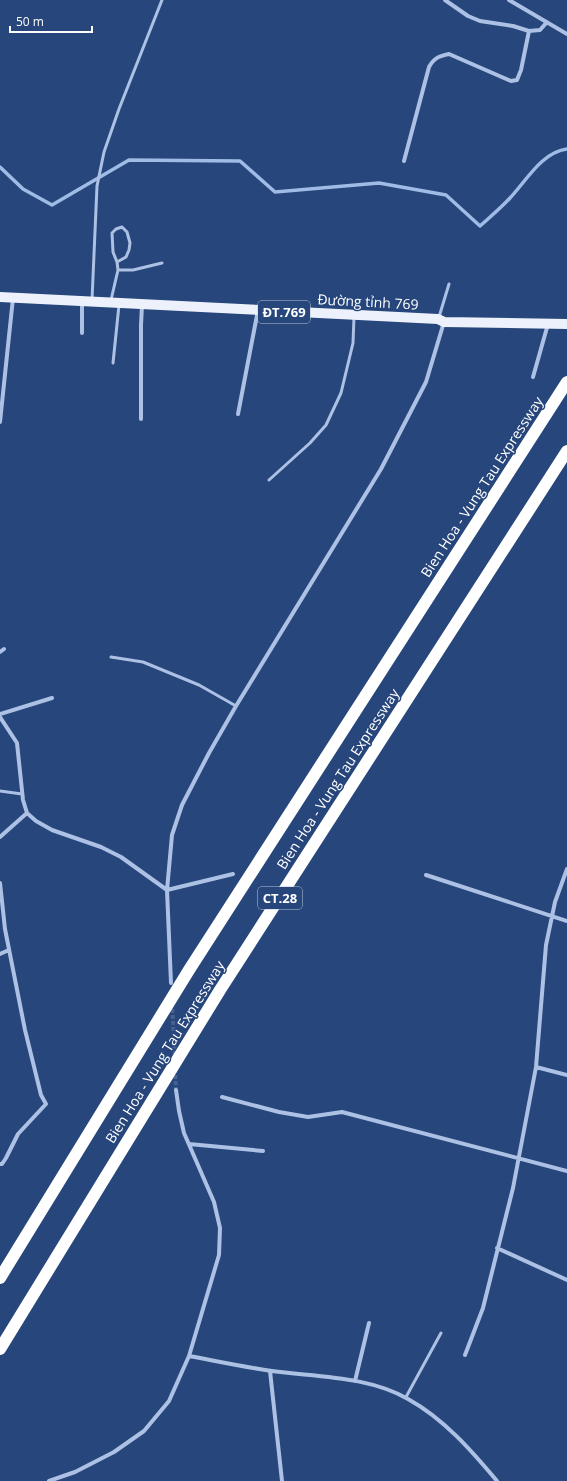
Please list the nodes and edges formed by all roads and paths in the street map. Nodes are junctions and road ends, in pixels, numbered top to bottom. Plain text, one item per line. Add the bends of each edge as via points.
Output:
1 (162, 0) edge
2 (445, 0) edge
3 (509, 0) edge
4 (547, 22) junction
5 (529, 31) junction
6 (567, 34) edge
7 (404, 161) dead end
8 (117, 262) junction
9 (162, 264) dead end
10 (118, 270) junction
11 (449, 284) dead end
12 (0, 297) edge
13 (13, 297) junction
14 (87, 302) junction
15 (114, 303) junction
16 (142, 305) junction
17 (258, 310) junction
18 (354, 315) junction
19 (441, 320) junction
20 (548, 324) junction
21 (567, 324) edge
22 (82, 334) dead end
23 (113, 363) dead end
24 (533, 377) dead end
25 (567, 382) edge
26 (238, 414) dead end
27 (141, 419) dead end
28 (0, 422) edge
29 (567, 451) edge
30 (269, 480) dead end
31 (4, 649) dead end
32 (0, 652) edge
33 (111, 657) dead end
34 (52, 698) dead end
35 (236, 706) junction
36 (0, 714) edge
37 (0, 717) edge
38 (0, 791) edge
39 (22, 794) junction
40 (27, 813) junction
41 (0, 837) edge
42 (567, 869) edge
43 (233, 874) dead end
44 (426, 875) dead end
45 (0, 883) edge
46 (167, 890) junction
47 (552, 916) junction
48 (567, 921) edge
49 (5, 932) junction
50 (0, 933) edge
51 (9, 950) junction
52 (0, 954) edge
53 (171, 983) dead end
54 (536, 1067) junction
55 (567, 1075) edge
56 (176, 1090) tunnel mouth
57 (222, 1097) dead end
58 (189, 1144) junction
59 (263, 1151) dead end
60 (518, 1157) junction
61 (0, 1164) edge
62 (567, 1171) edge
63 (498, 1248) junction
64 (0, 1278) edge
65 (567, 1280) edge
66 (369, 1323) dead end
67 (441, 1333) dead end
68 (0, 1349) edge
69 (464, 1355) dead end
70 (188, 1356) junction
71 (270, 1371) junction
72 (355, 1381) junction
73 (406, 1398) junction
74 (49, 1481) edge
75 (282, 1481) edge
76 (497, 1481) edge

1 - 14 lane via 104,152 97,186
2 - 5 street via 480,21
3 - 4 street
4 - 5 street via 540,30
4 - 6 street
5 - 7 street via 517,80 511,81 449,54 434,59 429,66
8 - 8 lane via 113,252 112,233 122,227 127,232 130,243 126,257
8 - 10 lane
9 - 10 lane via 133,270
10 - 15 lane
11 - 19 lane
12 - 13 main road, Đường tỉnh 769 / ĐT.769
13 - 14 main road, Đường tỉnh 769 / ĐT.769
13 - 28 street
14 - 15 main road, Đường tỉnh 769 / ĐT.769
14 - 22 street
15 - 16 main road, Đường tỉnh 769 / ĐT.769
15 - 23 lane
16 - 17 main road, Đường tỉnh 769 / ĐT.769
16 - 27 street
17 - 18 main road, Đường tỉnh 769 / ĐT.769
17 - 26 street
18 - 19 main road, Đường tỉnh 769 / ĐT.769
18 - 30 lane via 353,343 341,393 326,425
19 - 20 main road, Đường tỉnh 769 / ĐT.769
19 - 35 street via 426,382 381,469
20 - 21 main road, Đường tỉnh 769 / ĐT.769
20 - 24 street
25 - 64 highway, Bien Hoa - Vung Tau Expressway / CT.28 via 189,970
29 - 68 highway, Bien Hoa - Vung Tau Expressway / CT.28 via 220,990
31 - 32 street
33 - 35 lane via 142,662 199,685
34 - 36 street
35 - 46 street via 182,805 172,835
37 - 39 street via 17,743
38 - 39 lane
39 - 40 street
40 - 41 street
40 - 46 street via 52,830 102,847 121,857
42 - 47 street
43 - 46 street
44 - 47 street
45 - 49 street
46 - 53 street
47 - 48 street
47 - 54 street via 546,945
49 - 50 street
49 - 51 street
51 - 52 street
51 - 61 street via 25,1030 41,1095 46,1104 18,1134 6,1158
54 - 55 street
54 - 60 street
56 - 58 street via 184,1133
57 - 60 street via 308,1117 342,1112
58 - 59 street
58 - 70 street via 214,1202 220,1228 219,1255
60 - 62 street
60 - 63 street
63 - 65 street
63 - 69 street via 483,1308
66 - 72 street
67 - 73 lane
70 - 71 street
70 - 74 street via 169,1401 144,1431 114,1452 75,1472
71 - 72 street
71 - 75 street
72 - 73 street via 381,1387
73 - 76 street via 451,1430

